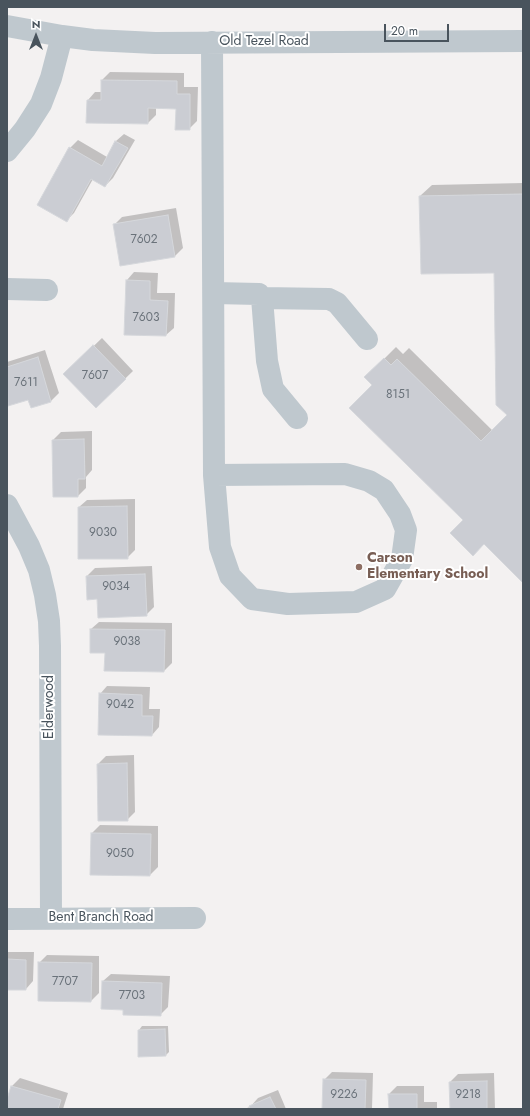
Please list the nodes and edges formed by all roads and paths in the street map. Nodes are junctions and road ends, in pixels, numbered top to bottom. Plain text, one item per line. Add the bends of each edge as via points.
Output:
1 (7, 26) edge
2 (62, 36) junction
3 (523, 41) edge
4 (212, 42) junction
5 (7, 151) edge
6 (7, 290) edge
7 (47, 290) dead end
8 (214, 293) junction
9 (262, 298) junction
10 (367, 339) dead end
11 (297, 418) dead end
12 (214, 475) junction
13 (7, 505) edge
14 (51, 918) junction
15 (196, 918) dead end
16 (7, 919) edge

1 - 2 street, Old Tezel Road
2 - 4 street, Old Tezel Road via 93,40
2 - 5 street via 41,104
3 - 4 street, Old Tezel Road
4 - 8 street
6 - 7 street
8 - 9 street via 259,294
8 - 12 street
9 - 10 street via 317,299 337,303
9 - 11 street via 267,361 273,390
12 - 12 street via 220,547 230,576 252,598 288,604 356,602 385,589 402,559 406,530 400,514 384,490 369,481 345,474
13 - 14 street, Elderwood via 30,546 39,570 49,621
14 - 15 street, Bent Branch Road
14 - 16 street, Bent Branch Road

